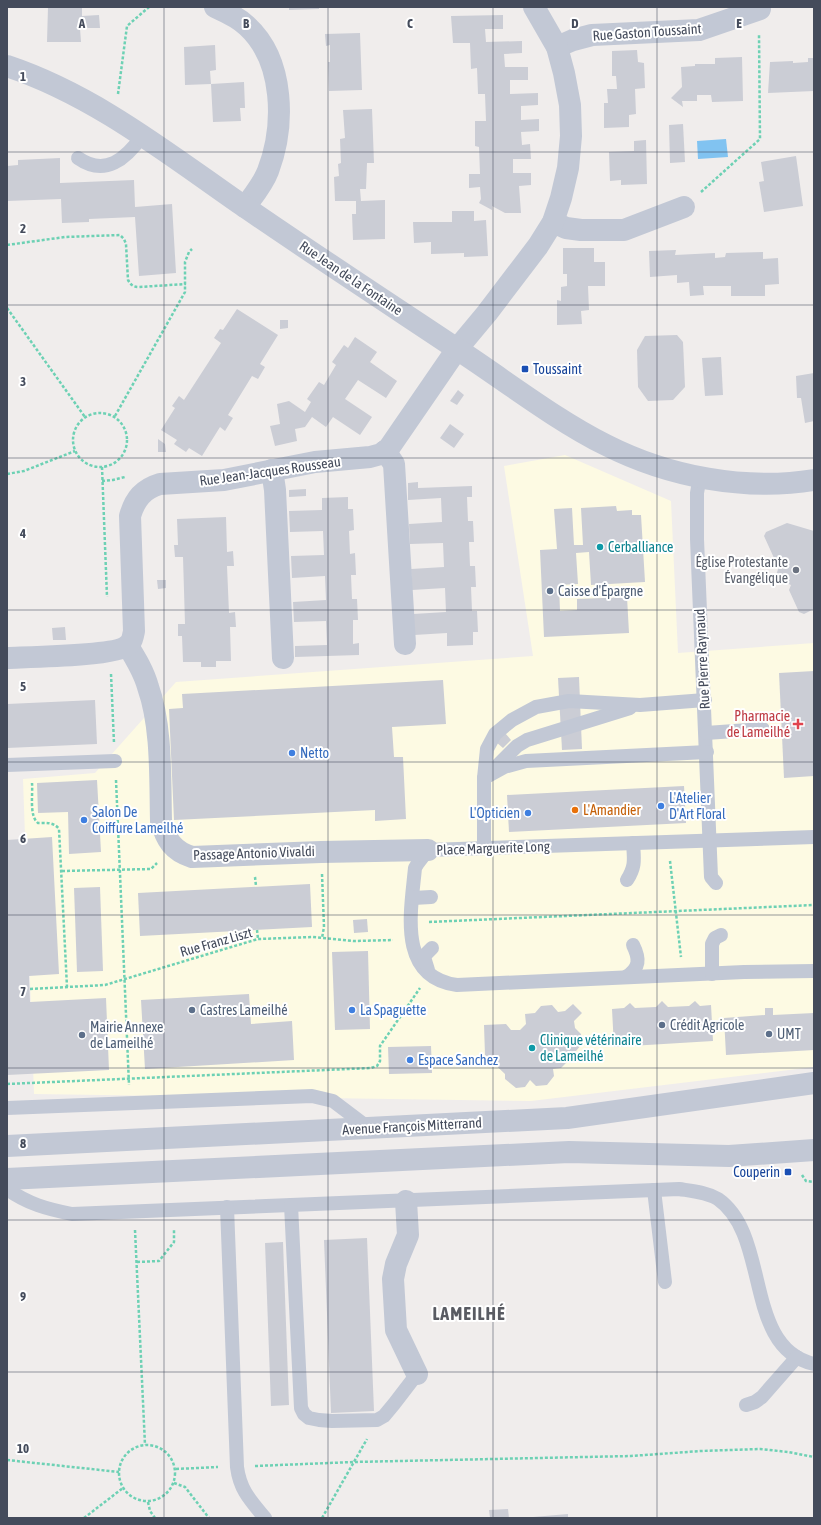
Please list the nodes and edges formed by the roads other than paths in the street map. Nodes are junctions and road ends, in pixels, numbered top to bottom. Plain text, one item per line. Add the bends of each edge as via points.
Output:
1 (215, 7) edge
2 (534, 7) edge
3 (760, 9) road end
4 (556, 47) junction
5 (7, 66) edge
6 (142, 136) junction
7 (78, 158) dead end
8 (246, 207) junction
9 (684, 207) road end
10 (553, 222) junction
11 (457, 349) junction
12 (385, 451) junction
13 (272, 470) junction
14 (700, 476) junction
15 (814, 480) edge
16 (405, 644) dead end
17 (128, 646) junction
18 (7, 658) edge
19 (284, 658) dead end
20 (705, 700) junction
21 (640, 705) junction
22 (763, 729) dead end
23 (706, 733) junction
24 (707, 752) junction
25 (115, 761) dead end
26 (7, 766) edge
27 (484, 778) junction
28 (814, 837) edge
29 (710, 841) junction
30 (633, 843) junction
31 (484, 848) junction
32 (428, 850) junction
33 (627, 880) dead end
34 (716, 883) dead end
35 (431, 897) dead end
36 (413, 898) junction
37 (721, 934) dead end
38 (633, 945) dead end
39 (432, 948) dead end
40 (814, 971) edge
41 (430, 974) junction
42 (712, 974) junction
43 (626, 977) junction
44 (814, 1083) edge
45 (7, 1108) edge
46 (370, 1129) junction
47 (7, 1146) edge
48 (814, 1150) edge
49 (7, 1179) edge
50 (7, 1189) edge
51 (654, 1190) junction
52 (406, 1201) junction
53 (291, 1205) junction
54 (227, 1207) junction
55 (665, 1282) dead end
56 (797, 1357) junction
57 (814, 1364) edge
58 (417, 1374) joint
59 (746, 1405) dead end
60 (264, 1518) edge

1 - 8 street via 235,17 255,34 270,62 278,91 280,112 275,151 268,173
2 - 4 street
3 - 4 street, Rue Gaston Toussaint via 699,30 592,35
4 - 10 street via 570,105 571,136 568,168
5 - 6 street, Rue Jean de la Fontaine via 42,79 85,100
6 - 7 lane via 133,149 111,164 86,164
6 - 8 street, Rue Jean de la Fontaine
8 - 11 street, Rue Jean de la Fontaine via 264,229
9 - 10 street via 624,230 573,229
10 - 11 street via 538,246
11 - 12 street
11 - 14 street, Rue Jean de la Fontaine via 607,446 662,468
12 - 13 street, Rue Jean-Jacques Rousseau via 370,457 315,462
12 - 16 street via 394,464
13 - 17 street, Rue Jean-Jacques Rousseau via 224,480 160,484 152,486 139,496 130,516 134,631
13 - 19 street
14 - 15 street, Rue Jean de la Fontaine via 757,484
14 - 20 lane, Rue Pierre Raynaud via 697,493 697,539
17 - 18 street via 110,652
17 - 32 street, Passage Antonio Vivaldi via 152,698 157,730 164,831 168,840 182,854 192,857
20 - 21 lane
20 - 23 lane, Rue Pierre Raynaud
21 - 27 lane via 526,740
21 - 27 lane via 569,701 536,707 512,720 495,734 487,749
22 - 23 lane
23 - 24 lane, Rue Pierre Raynaud
24 - 27 lane via 526,762 504,768
24 - 29 lane, Rue Pierre Raynaud
25 - 26 lane
27 - 31 lane
28 - 29 lane, Place Marguerite Long
29 - 30 lane, Place Marguerite Long
29 - 34 lane, Rue Pierre Raynaud via 711,877
30 - 31 lane, Place Marguerite Long
30 - 33 lane via 634,864
31 - 32 lane, Place Marguerite Long
32 - 36 lane, Place Marguerite Long via 416,868
35 - 36 lane
36 - 41 lane, Place Marguerite Long via 411,939 422,965
37 - 42 lane via 712,944
38 - 43 lane via 638,954 637,965 634,972
39 - 41 lane via 424,957
40 - 42 lane, Place Marguerite Long
41 - 43 lane, Place Marguerite Long via 457,985
42 - 43 lane, Place Marguerite Long
44 - 46 street, Avenue François Mitterrand via 567,1118
45 - 46 lane via 312,1096 333,1101
46 - 47 street, Avenue François Mitterrand
48 - 49 street via 729,1156 569,1152
50 - 54 lane via 33,1205 72,1214
51 - 52 lane
51 - 55 lane
51 - 56 lane via 679,1189 700,1192 717,1199 732,1213 743,1232 766,1313 777,1338
52 - 53 lane
52 - 58 street via 408,1235 396,1264 393,1279 396,1330
53 - 54 lane
53 - 58 lane via 301,1408 304,1414 319,1420 377,1420 384,1416
54 - 60 lane via 237,1466 244,1493
56 - 57 lane
56 - 59 lane via 762,1397

